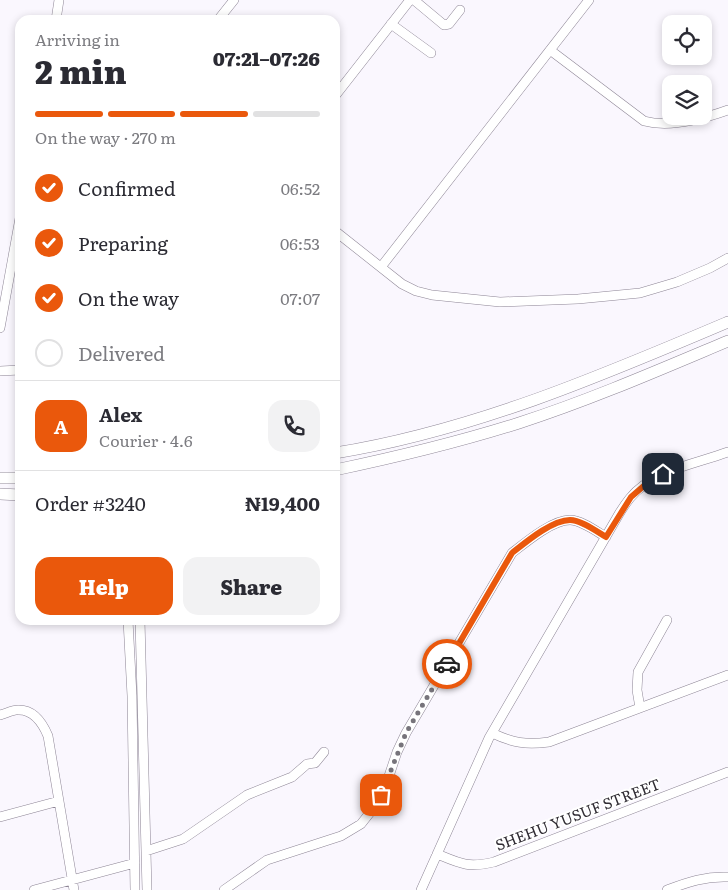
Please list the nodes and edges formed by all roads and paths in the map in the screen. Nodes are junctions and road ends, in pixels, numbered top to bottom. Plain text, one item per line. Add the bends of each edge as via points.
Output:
1 (60, 0) edge
2 (234, 0) edge
3 (412, 0) edge
4 (589, 0) edge
5 (460, 10) dead end
6 (57, 15) edge
7 (222, 15) edge
8 (391, 24) junction
9 (550, 50) junction
10 (430, 53) dead end
11 (340, 90) edge
12 (728, 110) edge
13 (340, 235) edge
14 (728, 258) edge
15 (15, 266) edge
16 (381, 267) junction
17 (728, 322) edge
18 (0, 328) edge
19 (728, 341) edge
20 (15, 370) edge
21 (0, 371) edge
22 (340, 452) edge
23 (728, 452) edge
24 (340, 469) edge
25 (0, 478) edge
26 (15, 478) edge
27 (0, 494) edge
28 (15, 495) edge
29 (606, 537) junction
30 (667, 620) dead end
31 (128, 625) edge
32 (140, 625) edge
33 (728, 675) edge
34 (640, 708) junction
35 (0, 715) edge
36 (492, 733) junction
37 (324, 752) dead end
38 (728, 772) edge
39 (59, 801) junction
40 (0, 817) edge
41 (146, 851) junction
42 (437, 854) junction
43 (134, 863) junction
44 (728, 877) edge
45 (72, 879) junction
46 (34, 890) edge
47 (74, 890) edge
48 (135, 890) edge
49 (147, 890) edge
50 (224, 890) edge
51 (421, 890) edge
52 (668, 890) edge

1 - 6 street
2 - 7 street
3 - 5 street via 447,26
3 - 8 street
4 - 9 street
8 - 10 street
8 - 11 street
9 - 12 street via 644,121 653,124 675,122
9 - 16 street
13 - 16 street
14 - 16 street via 677,282 640,293 530,302 432,295 402,284
15 - 18 street
17 - 22 main road via 551,395 409,437
19 - 24 main road via 521,422 460,441
20 - 21 street
23 - 29 street via 663,474 646,484 631,497
25 - 26 main road
27 - 28 main road
29 - 36 street
29 - 50 street via 571,520 557,523 512,553 406,733 386,785 361,824 341,836 267,860
30 - 34 street via 638,672
31 - 43 street
32 - 41 street
33 - 34 street
34 - 36 street via 549,742 518,743
35 - 39 street via 20,710 34,715 42,724 48,736
36 - 42 street
37 - 41 street via 316,763 307,764 292,777 247,795 183,839
38 - 42 street, SHEHU YUSUF STREET via 494,862 476,866 461,864
39 - 40 street
39 - 45 street
41 - 49 street
42 - 51 street
43 - 45 street
43 - 48 street
44 - 52 street via 694,880
45 - 46 street
45 - 47 street

